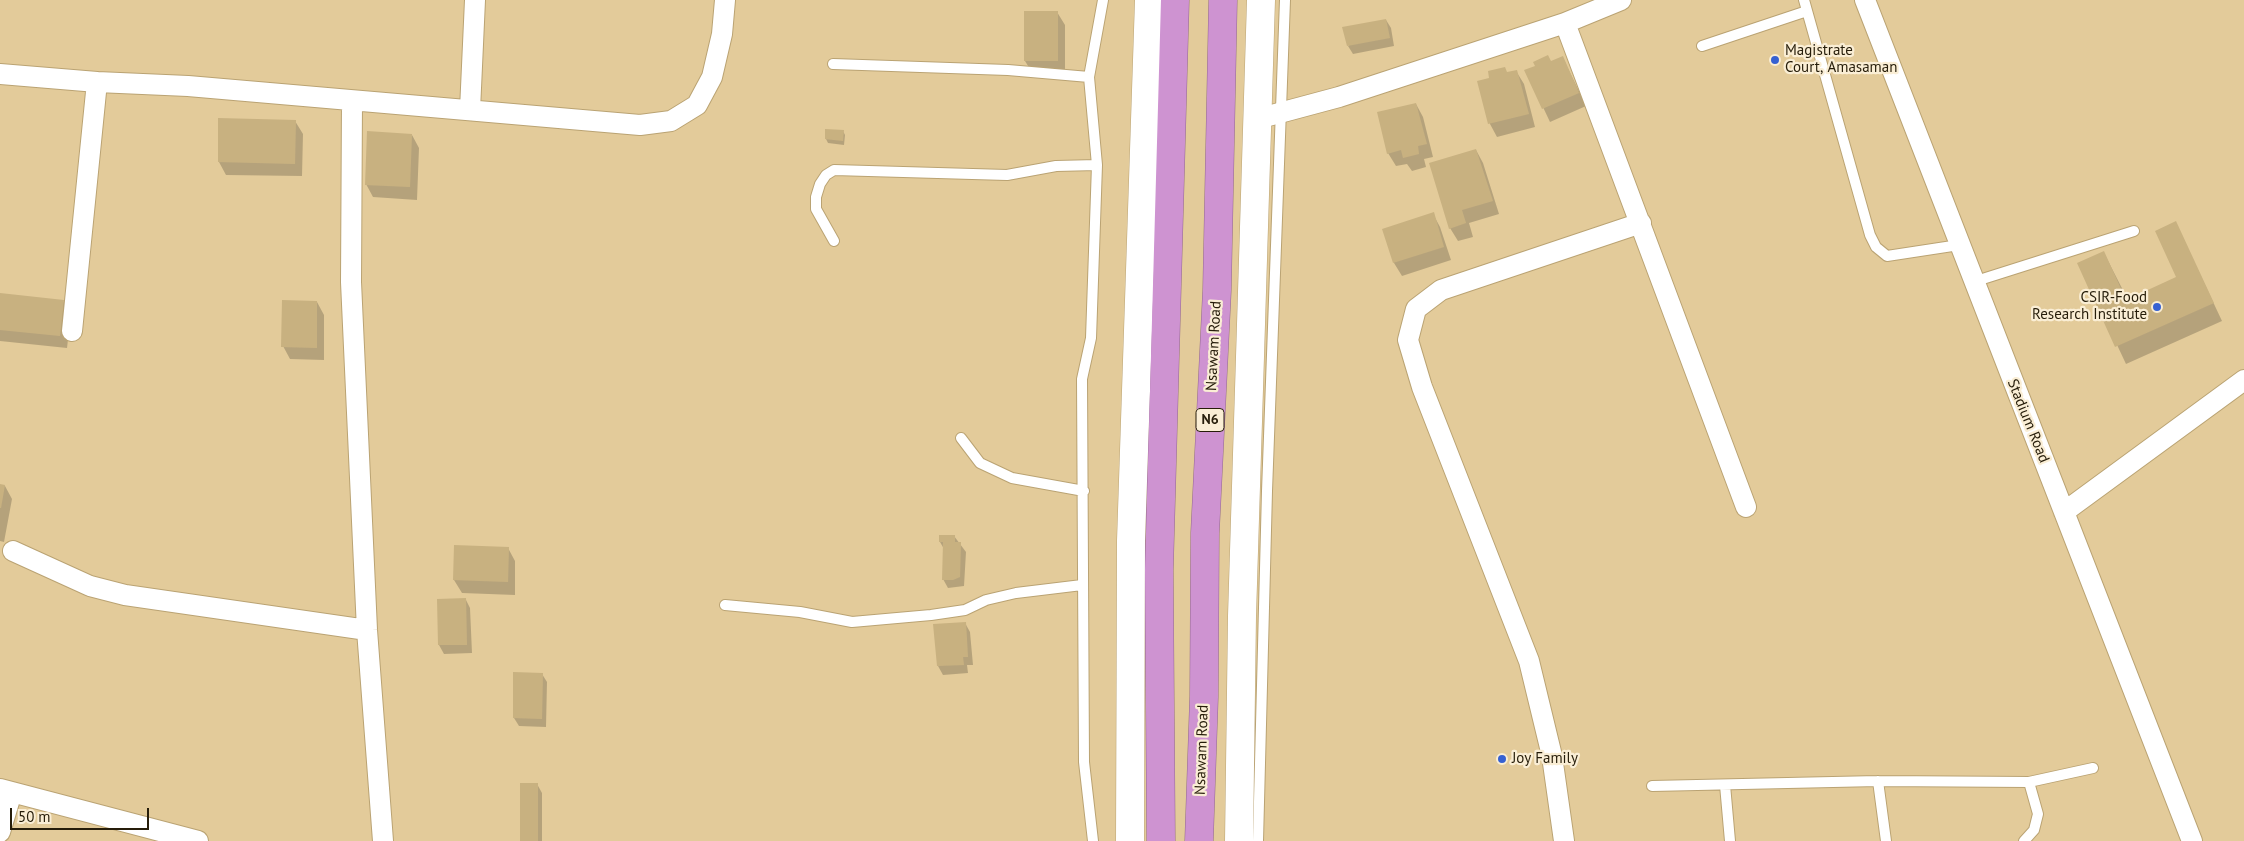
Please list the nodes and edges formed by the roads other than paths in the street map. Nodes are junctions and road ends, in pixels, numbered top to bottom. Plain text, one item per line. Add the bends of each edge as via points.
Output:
1 (475, 0) edge
2 (725, 0) edge
3 (1103, 0) edge
4 (1149, 0) edge
5 (1175, 0) edge
6 (1223, 0) edge
7 (1261, 0) edge
8 (1285, 0) edge
9 (1621, 0) edge
10 (1804, 0) edge
11 (1865, 0) edge
12 (1807, 11) junction
13 (1565, 23) junction
14 (1702, 46) dead end
15 (833, 64) dead end
16 (0, 74) edge
17 (1089, 77) junction
18 (97, 82) junction
19 (352, 101) junction
20 (470, 110) junction
21 (1269, 116) junction
22 (1097, 165) junction
23 (1641, 223) junction
24 (2134, 231) dead end
25 (834, 240) dead end
26 (1959, 245) junction
27 (1973, 282) junction
28 (72, 331) dead end
29 (2244, 380) edge
30 (961, 438) dead end
31 (1084, 491) junction
32 (1746, 507) dead end
33 (2064, 512) junction
34 (13, 551) dead end
35 (1082, 585) junction
36 (724, 605) dead end
37 (368, 630) junction
38 (2094, 768) dead end
39 (1878, 781) junction
40 (2029, 782) junction
41 (1726, 785) junction
42 (1652, 786) dead end
43 (6, 790) edge
44 (0, 832) edge
45 (198, 841) edge
46 (383, 841) edge
47 (1093, 841) edge
48 (1130, 841) edge
49 (1161, 841) edge
50 (1199, 841) edge
51 (1238, 841) edge
52 (1258, 841) edge
53 (1564, 841) edge
54 (1730, 841) edge
55 (1886, 841) edge
56 (2024, 841) edge
57 (2192, 841) edge

1 - 20 street
2 - 20 street via 722,34 712,78 697,105 671,121 640,126
3 - 17 lane
4 - 48 main road via 1130,541
5 - 49 highway via 1159,570
6 - 50 highway, Nsawam Road / N6 via 1217,290 1205,533
7 - 21 main road
8 - 21 lane
9 - 13 street
10 - 12 lane
11 - 26 street, Stadium Road
12 - 14 lane
12 - 26 lane via 1876,247 1887,256
13 - 21 street via 1339,97
13 - 23 street
15 - 17 lane via 1008,70
16 - 18 street
17 - 22 lane
18 - 19 street via 188,86
18 - 28 street
19 - 20 street
19 - 37 street via 351,282
21 - 51 main road via 1242,606
21 - 52 lane via 1266,491
22 - 25 lane via 1056,166 1008,175 834,170 826,175 816,197 816,209
22 - 31 lane via 1091,338 1082,379
23 - 32 street
23 - 53 street via 1441,290 1416,309 1408,340 1422,387 1529,661 1552,756
24 - 27 lane
26 - 27 street, Stadium Road
27 - 33 street, Stadium Road
29 - 33 street
30 - 31 lane via 980,463 1012,478
31 - 35 lane
33 - 57 street, Stadium Road
34 - 37 street via 90,586 125,595
35 - 36 lane via 1009,594 965,610 931,616 852,622 800,612
35 - 47 lane via 1084,762
37 - 46 street
38 - 40 lane
39 - 40 lane
39 - 41 lane
39 - 55 lane
40 - 56 lane via 2038,814 2034,830
41 - 42 lane
41 - 54 lane
43 - 44 street
43 - 45 street

